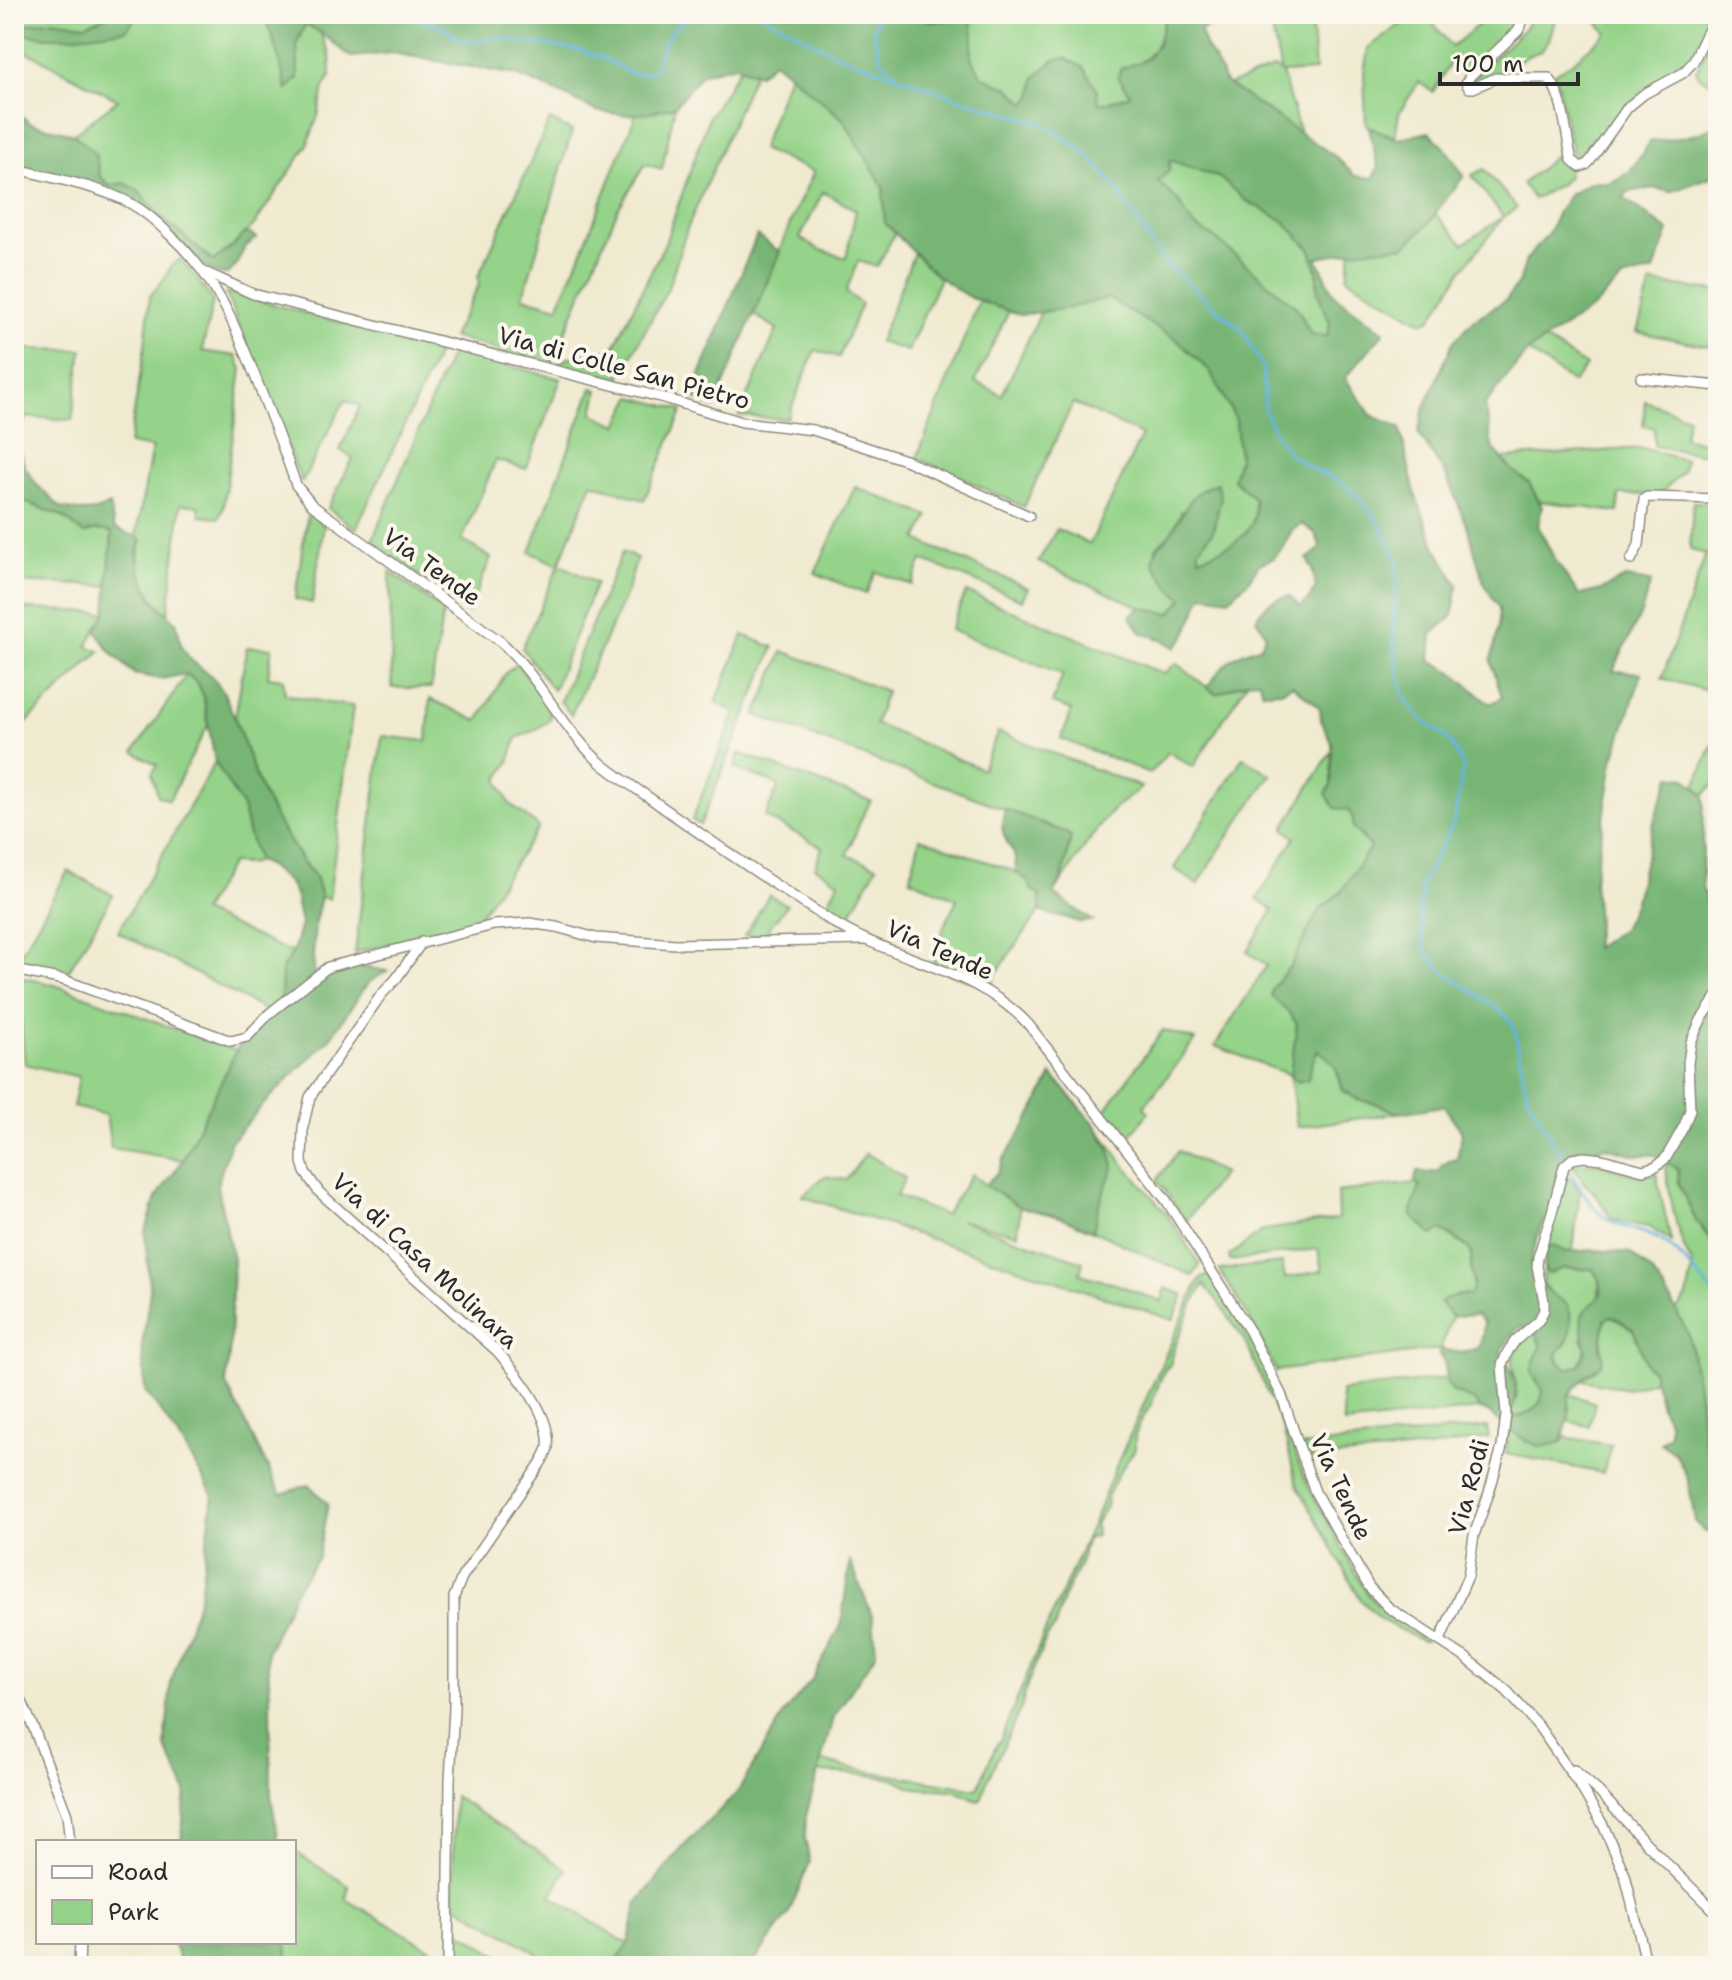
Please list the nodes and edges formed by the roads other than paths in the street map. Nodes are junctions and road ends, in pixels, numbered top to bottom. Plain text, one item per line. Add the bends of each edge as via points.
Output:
1 (1266, 14) edge
2 (1294, 14) edge
3 (1520, 14) edge
4 (1716, 14) edge
5 (14, 168) edge
6 (204, 271) junction
7 (1641, 378) dead end
8 (1718, 386) edge
9 (1718, 499) edge
10 (1029, 516) dead end
11 (1631, 560) dead end
12 (868, 940) junction
13 (422, 942) junction
14 (14, 970) edge
15 (1718, 995) edge
16 (1440, 1640) junction
17 (14, 1684) edge
18 (1564, 1761) junction
19 (70, 1840) edge
20 (1718, 1914) edge
21 (80, 1944) edge
22 (79, 1966) edge
23 (448, 1966) edge
24 (1647, 1966) edge

1 - 2 street
3 - 4 street via 1518,31 1466,83 1473,88 1496,78 1549,78 1572,160 1580,167 1590,161 1628,107 1693,62
5 - 6 street, Via Tende via 134,205
6 - 10 street, Via di Colle San Pietro via 253,294 742,422 827,434 905,460
6 - 12 street, Via Tende via 234,322 296,485 312,505 501,642 602,763 754,870
7 - 8 street
9 - 11 street via 1644,499 1639,545
12 - 13 street via 676,944 596,938 511,923
12 - 16 street, Via Tende via 983,990 1028,1024 1166,1200 1249,1330 1277,1384 1315,1492 1364,1579 1389,1608
13 - 14 street via 328,967 247,1037 231,1041 64,980
13 - 23 street, Via di Casa Molinara via 310,1097 301,1146 305,1172 319,1192 498,1352 531,1395 548,1438 540,1464 462,1577 454,1597
15 - 16 street, Via Rodi via 1691,1042 1690,1110 1666,1158 1643,1170 1579,1157 1564,1166 1538,1257 1544,1310 1515,1341 1502,1365 1502,1447 1474,1535 1468,1576
16 - 18 street, Via Tende via 1507,1691
17 - 19 street via 67,1815
18 - 20 street
18 - 24 street, Via Tende via 1617,1855
21 - 22 street

